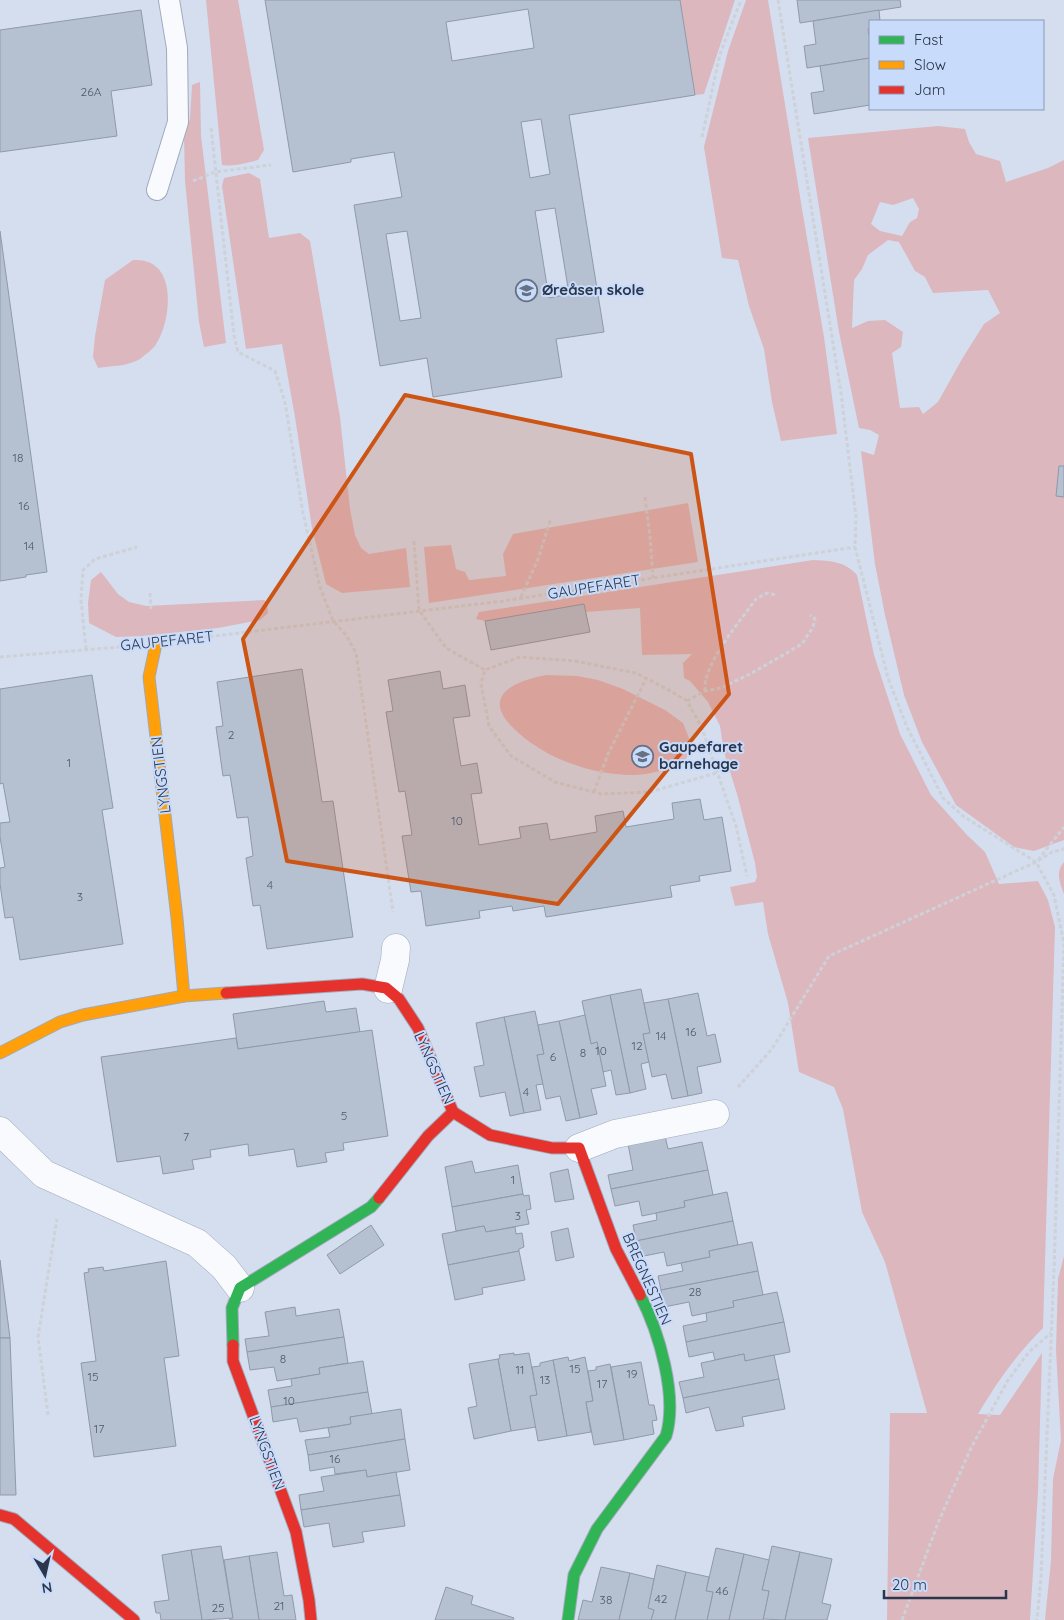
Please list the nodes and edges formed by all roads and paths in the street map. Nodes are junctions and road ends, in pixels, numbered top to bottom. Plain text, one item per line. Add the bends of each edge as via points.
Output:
1 (169, 0) edge
2 (741, 0) edge
3 (778, 0) edge
4 (210, 124) dead end
5 (702, 137) dead end
6 (271, 165) dead end
7 (215, 172) junction
8 (157, 190) dead end
9 (645, 497) dead end
10 (551, 518) dead end
11 (414, 542) dead end
12 (136, 547) dead end
13 (855, 547) junction
14 (653, 578) junction
15 (776, 595) dead end
16 (521, 598) junction
17 (420, 610) junction
18 (810, 616) dead end
19 (333, 621) junction
20 (156, 644) junction
21 (86, 649) junction
22 (0, 657) edge
23 (485, 670) junction
24 (646, 679) junction
25 (706, 691) junction
26 (687, 701) junction
27 (716, 773) junction
28 (594, 792) junction
29 (1064, 827) edge
30 (1064, 849) edge
31 (1036, 862) junction
32 (747, 876) dead end
33 (396, 948) joint
34 (388, 989) junction
35 (184, 996) junction
36 (0, 1053) edge
37 (454, 1112) junction
38 (715, 1114) joint
39 (0, 1132) edge
40 (579, 1148) junction
41 (63, 1184) junction
42 (240, 1288) junction
43 (1051, 1333) junction
44 (48, 1415) dead end
45 (0, 1515) edge
46 (134, 1620) edge
47 (311, 1620) edge
48 (568, 1620) edge
49 (902, 1620) edge
50 (1037, 1620) edge

1 - 8 lane via 177,48 178,122
2 - 5 path via 720,54
3 - 13 path via 841,393 856,517
4 - 7 path
6 - 7 path
7 - 19 path via 238,352 275,371 285,402 303,513 320,587
9 - 14 path
10 - 16 path
11 - 17 path
12 - 21 path via 95,559 83,570 81,600
13 - 14 path, GAUPEFARET
13 - 31 path via 888,678 907,727 943,798 963,816
14 - 16 path, GAUPEFARET
15 - 25 path via 767,593 756,599 710,665 704,682
16 - 17 path, GAUPEFARET
17 - 19 path, GAUPEFARET
17 - 23 path via 446,648
18 - 25 path via 815,619 813,627 802,644 729,685
19 - 20 path, GAUPEFARET
19 - 33 path via 356,653 392,894
20 - 21 path, GAUPEFARET
20 - 35 street, LYNGSTIEN via 149,677
21 - 22 path, GAUPEFARET
23 - 24 path via 520,657 575,661
23 - 28 path via 481,684 489,726 511,756 555,782
24 - 26 path
24 - 28 path via 608,754
25 - 26 path
26 - 27 path via 701,726
27 - 28 path via 650,792
27 - 32 path via 736,826
29 - 31 path
30 - 31 path
31 - 38 path via 829,956 772,1049
31 - 43 path via 1054,895 1064,944
33 - 34 street
34 - 35 street via 362,984
34 - 37 street, LYNGSTIEN via 408,1009
35 - 36 street via 60,1022
37 - 40 street via 490,1136 552,1148
37 - 42 street, LYNGSTIEN via 428,1136 371,1208
38 - 40 street via 615,1134
39 - 41 street via 44,1174
40 - 48 street, BREGNESTIEN via 616,1249 651,1317 667,1373 670,1424 666,1436 597,1529 574,1575
41 - 42 street via 197,1243 224,1267
41 - 44 path via 38,1337
42 - 47 street, LYNGSTIEN via 232,1308 233,1361 296,1532
43 - 49 path via 1029,1352 1008,1380 970,1448
43 - 50 path
45 - 46 street via 14,1519

